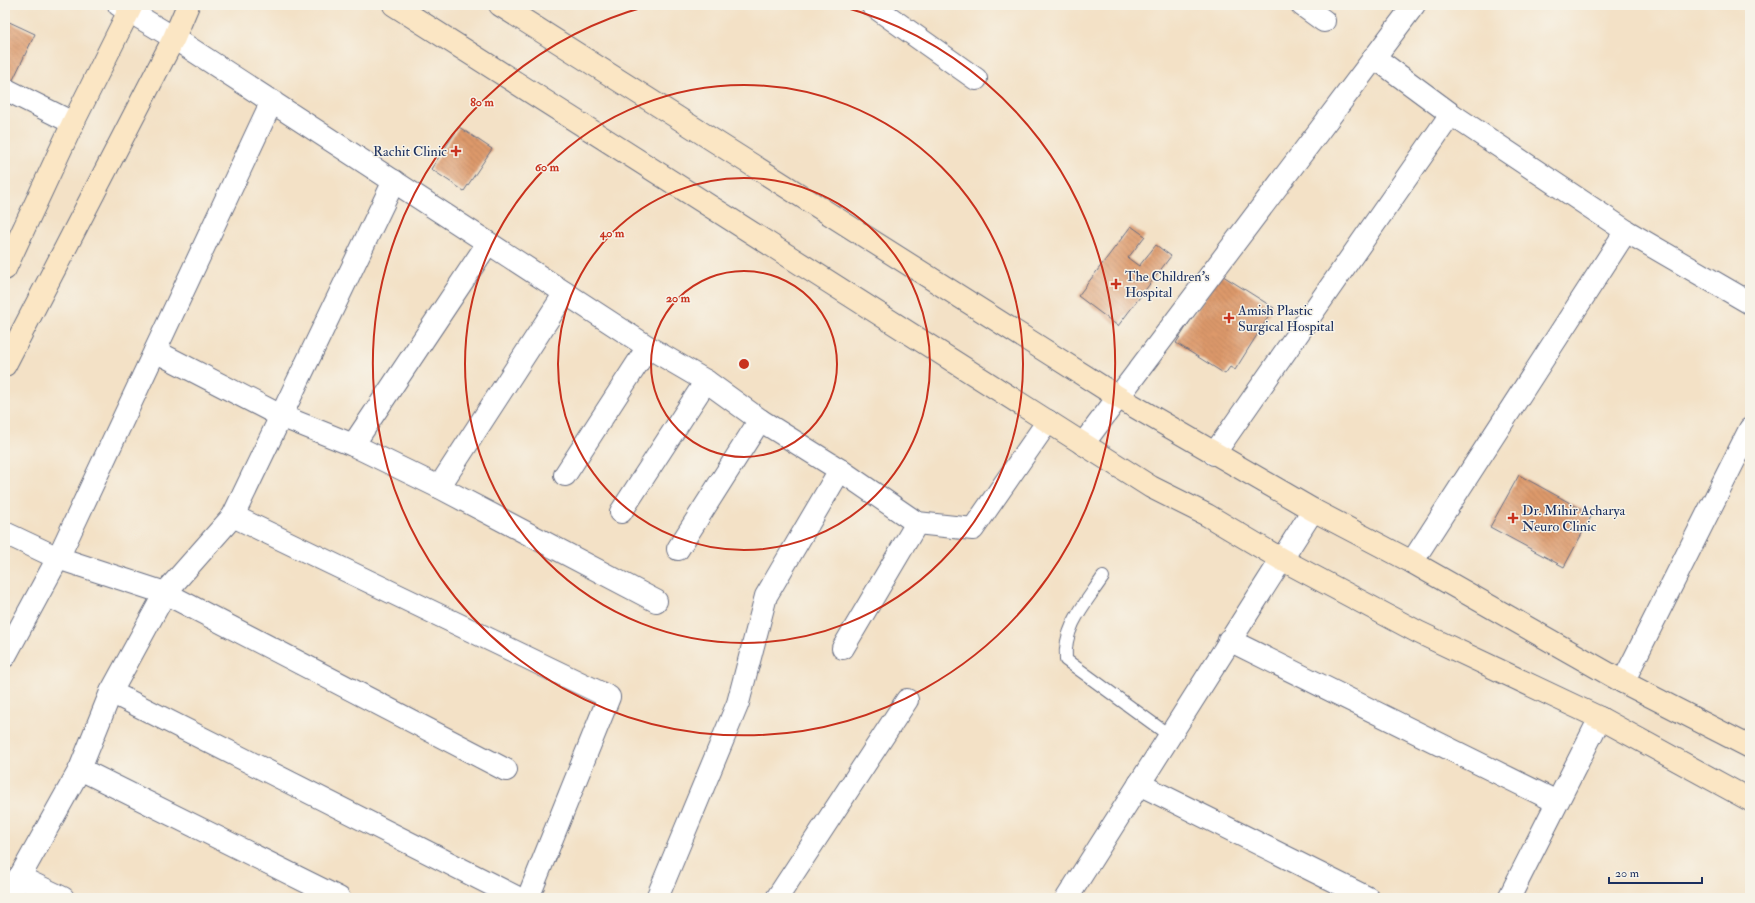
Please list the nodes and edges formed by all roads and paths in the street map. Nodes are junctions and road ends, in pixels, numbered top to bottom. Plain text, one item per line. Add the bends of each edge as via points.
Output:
1 (188, 5) edge
2 (394, 5) edge
3 (500, 5) edge
4 (872, 5) edge
5 (1302, 5) edge
6 (1414, 5) edge
7 (127, 7) edge
8 (1324, 21) dead end
9 (174, 38) junction
10 (1374, 57) junction
11 (976, 79) dead end
12 (5, 89) edge
13 (272, 101) junction
14 (1451, 114) junction
15 (73, 123) junction
16 (394, 181) junction
17 (1626, 231) junction
18 (488, 243) junction
19 (5, 269) edge
20 (565, 293) junction
21 (1750, 303) edge
22 (648, 347) junction
23 (155, 352) junction
24 (5, 365) edge
25 (706, 381) junction
26 (1118, 397) junction
27 (281, 416) junction
28 (760, 420) junction
29 (1048, 421) junction
30 (1750, 429) edge
31 (1083, 444) junction
32 (353, 445) junction
33 (1214, 454) junction
34 (840, 470) junction
35 (565, 475) dead end
36 (439, 487) junction
37 (1313, 510) junction
38 (621, 512) dead end
39 (233, 516) junction
40 (918, 523) junction
41 (5, 533) edge
42 (678, 549) dead end
43 (58, 558) junction
44 (1281, 559) junction
45 (1412, 562) junction
46 (1103, 577) dead end
47 (165, 593) junction
48 (656, 601) dead end
49 (1229, 640) junction
50 (843, 648) dead end
51 (5, 656) edge
52 (1623, 682) junction
53 (111, 692) junction
54 (907, 700) dead end
55 (1600, 718) junction
56 (1170, 736) junction
57 (1750, 746) edge
58 (80, 769) junction
59 (506, 770) dead end
60 (1139, 784) junction
61 (1750, 800) edge
62 (1557, 802) junction
63 (19, 877) junction
64 (8, 898) edge
65 (63, 898) edge
66 (339, 898) edge
67 (518, 898) edge
68 (528, 898) edge
69 (657, 898) edge
70 (777, 898) edge
71 (1067, 898) edge
72 (1368, 898) edge
73 (1509, 898) edge

1 - 9 main road
2 - 29 main road
3 - 26 main road
4 - 11 street
5 - 8 street
6 - 10 street
7 - 9 street
7 - 15 main road
9 - 13 street
9 - 24 main road
10 - 14 street
10 - 26 street
12 - 15 street
13 - 16 street
13 - 23 street
14 - 17 street
14 - 33 street
15 - 19 main road
16 - 18 street
16 - 27 street
17 - 21 street
17 - 45 street
18 - 20 street
18 - 32 street
20 - 22 street
20 - 36 street
22 - 25 street
22 - 35 street
23 - 27 street
23 - 43 street
25 - 28 street
25 - 38 street
26 - 31 street
26 - 33 main road
27 - 32 street
27 - 39 street
28 - 34 street
28 - 42 street
29 - 31 main road
29 - 40 street via 973,529
30 - 52 street
31 - 44 main road via 1151,487 1206,515
32 - 36 street
33 - 37 main road
34 - 40 street
34 - 69 street via 766,596 738,703
36 - 48 street
37 - 44 street
37 - 45 main road
39 - 47 street
39 - 68 street via 609,697
40 - 50 street
41 - 43 street
43 - 47 street
43 - 51 street
44 - 49 street
44 - 55 main road via 1418,632
45 - 52 main road
46 - 56 lane via 1071,625 1065,646 1066,660
47 - 53 street
47 - 59 street
49 - 56 street
49 - 62 street
52 - 57 main road
53 - 58 street
53 - 67 street
54 - 70 street
55 - 61 main road
55 - 62 street
56 - 60 street
58 - 63 street
58 - 66 street
60 - 71 street
60 - 72 street
62 - 73 street
63 - 64 street
63 - 65 street

